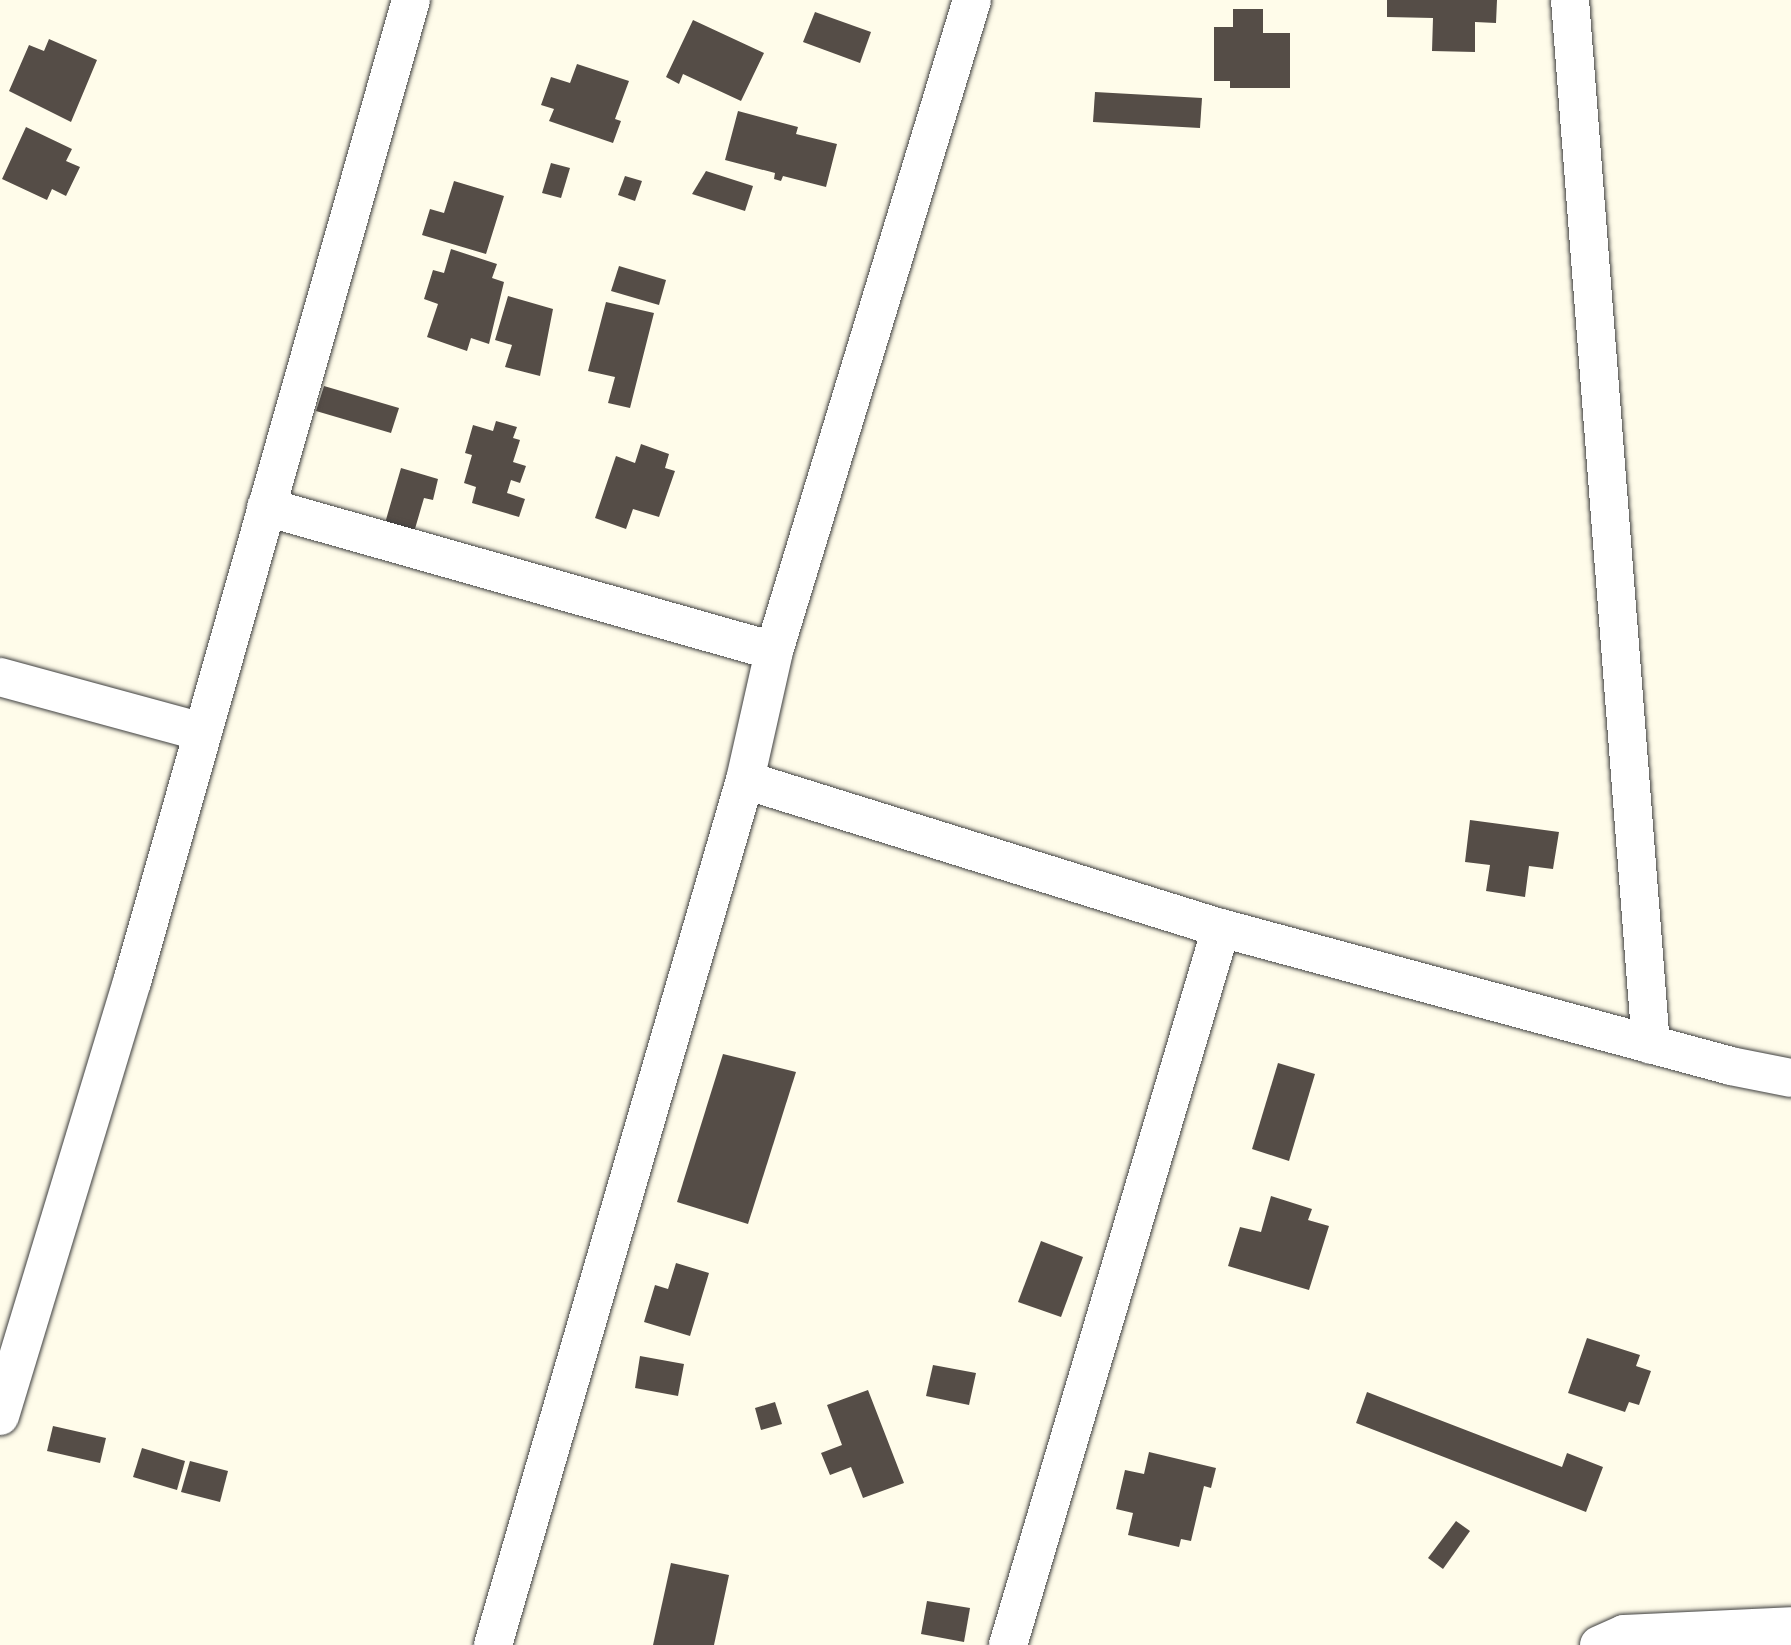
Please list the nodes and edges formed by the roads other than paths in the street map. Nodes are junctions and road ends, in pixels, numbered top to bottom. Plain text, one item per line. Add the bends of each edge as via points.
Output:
1 (411, 0) edge
2 (972, 0) edge
3 (1570, 0) edge
4 (266, 507) junction
5 (774, 651) junction
6 (0, 677) edge
7 (203, 732) junction
8 (746, 780) junction
9 (1221, 928) junction
10 (1651, 1045) junction
11 (1791, 1078) edge
12 (0, 1416) edge
13 (1791, 1626) edge
14 (493, 1645) edge
15 (1008, 1645) edge
16 (1599, 1645) edge

1 - 4 street
2 - 5 street
3 - 10 street via 1573,92
4 - 5 street
4 - 7 street
5 - 8 street
6 - 7 street
7 - 12 street
8 - 9 street
8 - 14 street
9 - 10 street
9 - 15 street
10 - 11 street
13 - 16 street via 1624,1634

